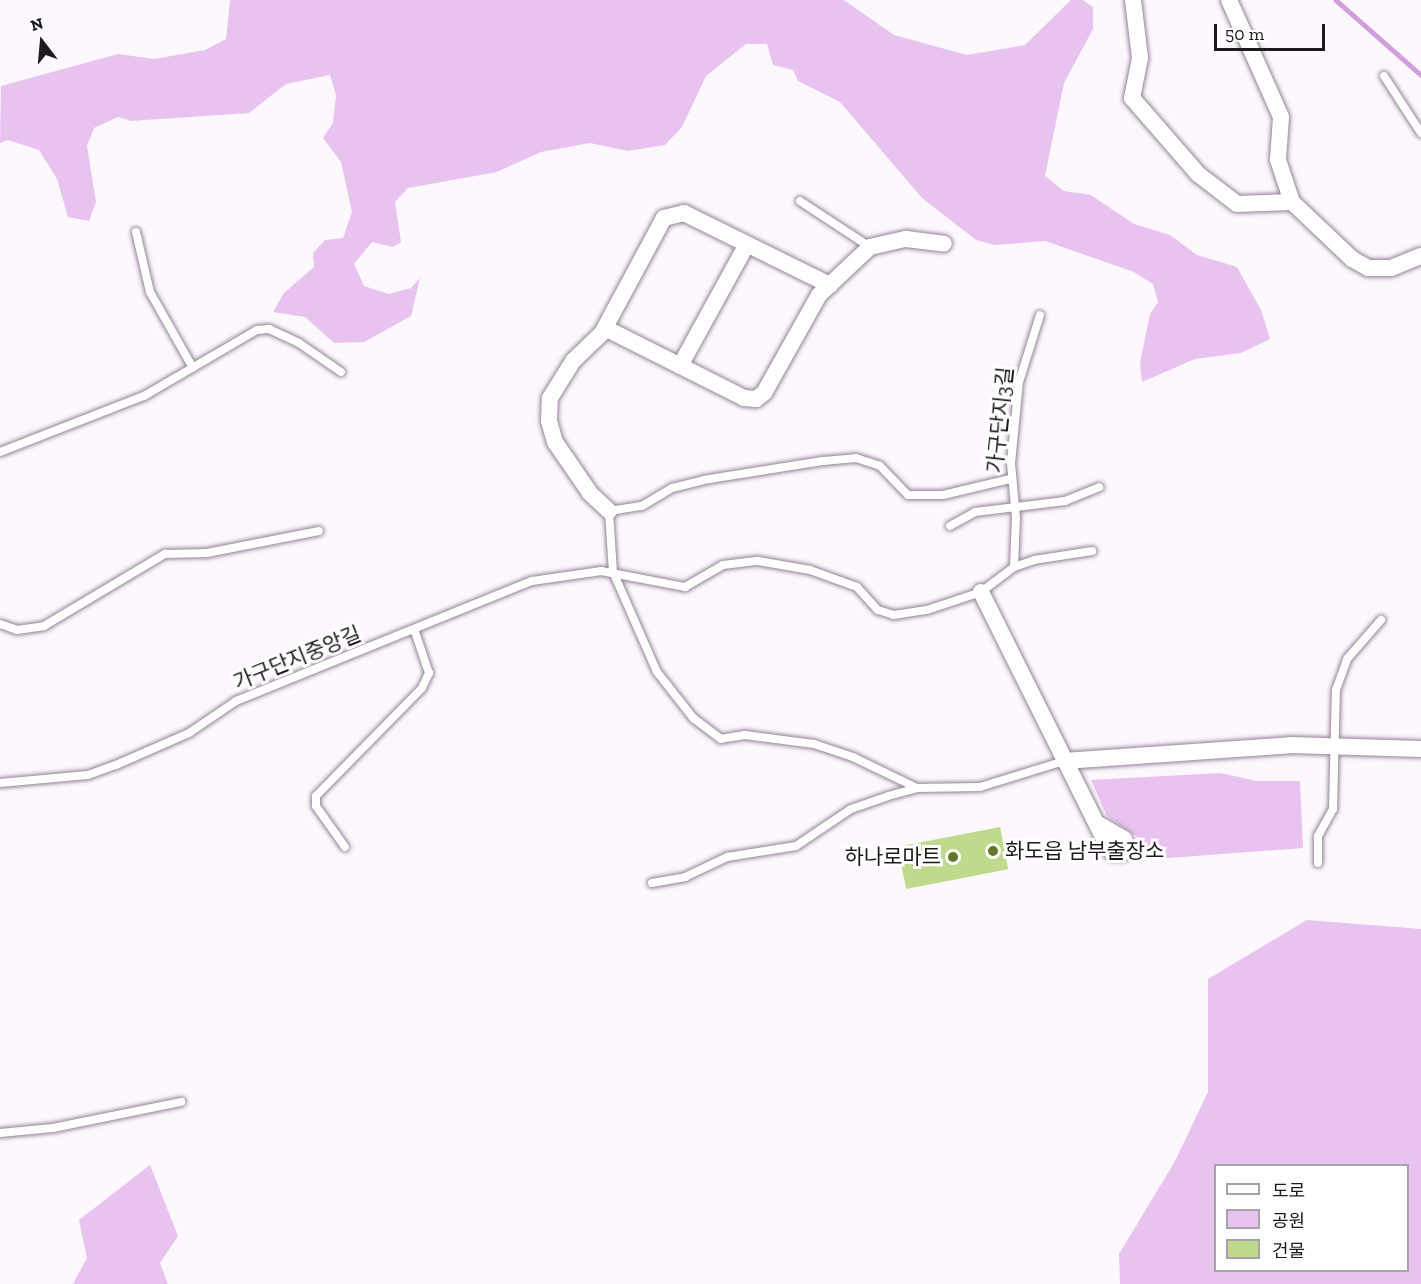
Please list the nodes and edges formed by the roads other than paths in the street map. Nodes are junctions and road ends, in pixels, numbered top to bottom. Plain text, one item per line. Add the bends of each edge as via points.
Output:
1 (1133, 0) edge
2 (1228, 0) edge
3 (1384, 76) dead end
4 (1421, 133) edge
5 (800, 201) dead end
6 (1292, 202) junction
7 (136, 232) dead end
8 (747, 244) junction
9 (944, 244) dead end
10 (870, 247) junction
11 (1421, 256) edge
12 (830, 285) junction
13 (1040, 315) dead end
14 (605, 328) junction
15 (680, 366) junction
16 (193, 368) junction
17 (341, 372) dead end
18 (0, 452) edge
19 (1010, 479) junction
20 (1099, 487) dead end
21 (1014, 505) junction
22 (609, 511) junction
23 (950, 526) dead end
24 (319, 531) dead end
25 (1092, 551) dead end
26 (1014, 567) junction
27 (613, 572) junction
28 (981, 592) junction
29 (1381, 620) dead end
30 (0, 624) edge
31 (414, 629) junction
32 (1336, 747) junction
33 (1421, 749) edge
34 (1064, 761) junction
35 (0, 783) edge
36 (917, 788) junction
37 (1098, 824) dead end
38 (345, 847) dead end
39 (1318, 863) dead end
40 (652, 883) dead end
41 (181, 1102) dead end
42 (0, 1134) edge

1 - 6 street via 1140,58 1132,98 1198,174 1237,204
2 - 6 street via 1281,117 1278,160
3 - 4 lane
5 - 10 lane
6 - 11 street via 1352,259 1368,268 1390,268
7 - 16 lane via 150,292
8 - 12 street
8 - 14 street via 684,213 673,212 664,218
8 - 15 street
9 - 10 street via 906,239
10 - 12 street
12 - 15 street via 805,315 764,393 756,399 744,398
13 - 19 lane, 가구단지3길 via 1019,382
14 - 15 street
14 - 22 street via 573,361 550,398 549,421 555,442 574,473
16 - 17 lane via 256,330 270,329
16 - 18 lane via 144,396
19 - 21 lane, 가구단지3길
19 - 22 lane via 943,495 908,495 880,466 856,458 823,460 703,480 672,488 642,506
20 - 21 lane via 1065,501
21 - 23 lane via 975,512
21 - 26 lane, 가구단지3길
22 - 27 lane
24 - 30 lane via 207,553 165,554 44,626 17,630
25 - 26 lane
26 - 28 lane, 가구단지중앙길
27 - 28 lane, 가구단지중앙길 via 685,587 723,565 758,561 810,570 857,587 878,610 894,615 927,610
27 - 31 lane, 가구단지중앙길 via 532,581 463,605
27 - 36 lane via 657,672 694,719 721,738 745,735 814,744 853,757
28 - 34 street
29 - 32 lane via 1347,659 1336,690
31 - 35 lane, 가구단지중앙길 via 236,702 189,733 116,765 88,775
31 - 38 lane via 429,673 422,688 316,796 316,806
32 - 33 street
32 - 34 street
32 - 39 lane via 1333,809 1318,836
34 - 36 lane via 980,788
34 - 37 street
36 - 40 lane via 851,809 796,846 727,857 685,877
41 - 42 lane via 53,1128

